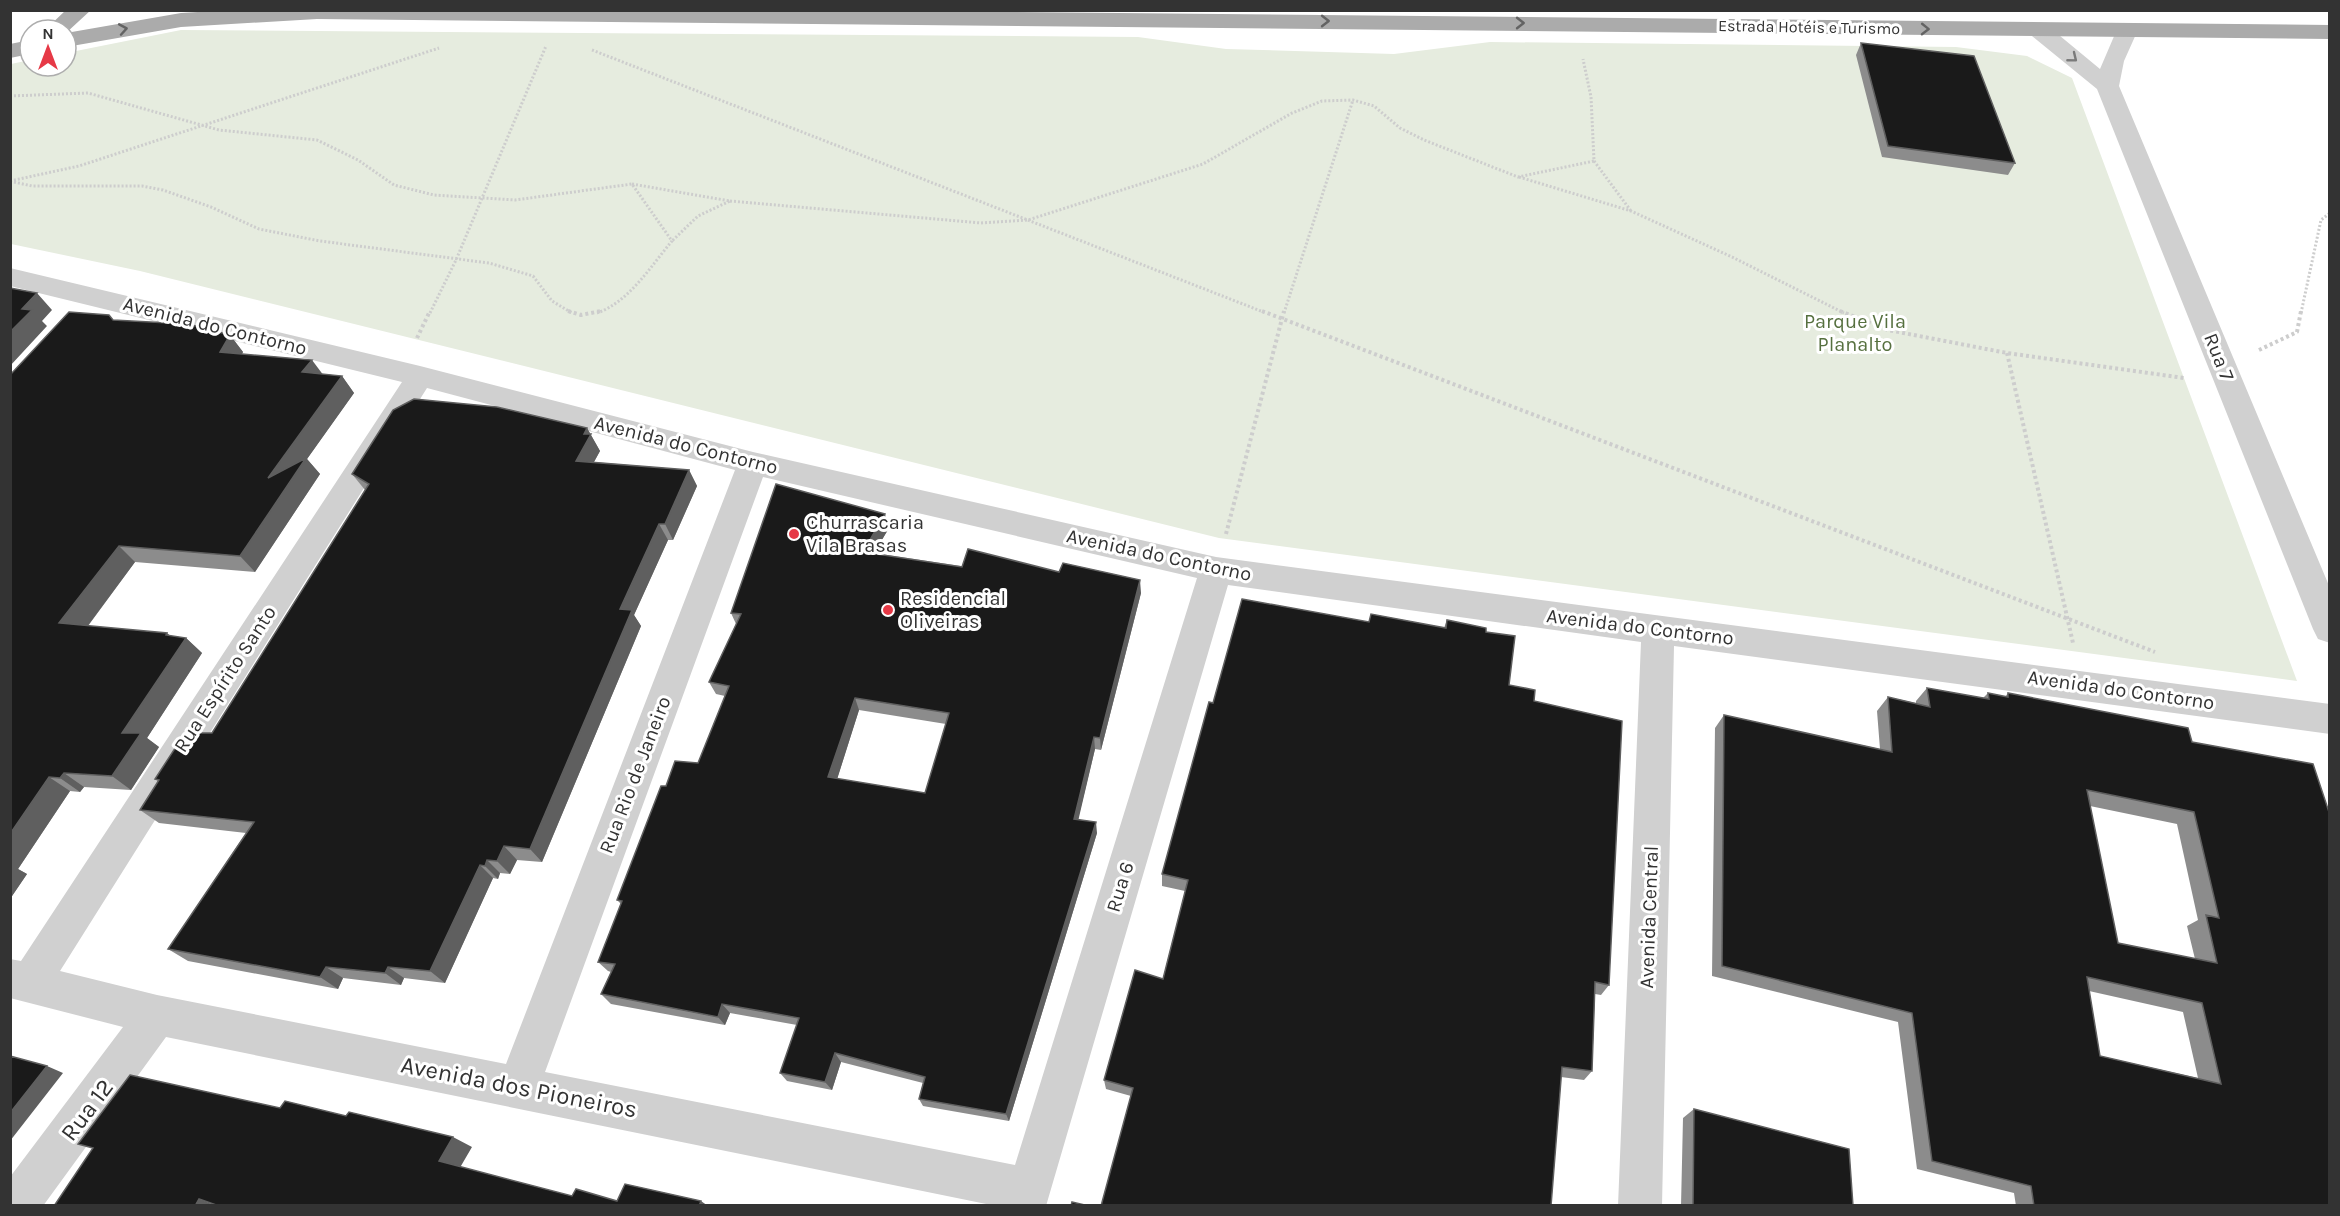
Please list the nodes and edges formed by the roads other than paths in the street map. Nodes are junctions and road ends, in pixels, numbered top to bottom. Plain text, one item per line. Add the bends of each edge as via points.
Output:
1 (2040, 31) junction
2 (2126, 32) junction
3 (2330, 32) edge
4 (78, 38) edge
5 (2107, 86) junction
6 (10, 277) edge
7 (94, 297) junction
8 (71, 322) edge
9 (411, 374) junction
10 (753, 463) junction
11 (1216, 570) junction
12 (1658, 629) junction
13 (2330, 629) edge
14 (2330, 719) edge
15 (20, 980) edge
16 (157, 1016) junction
17 (518, 1087) junction
18 (1026, 1198) edge
19 (16, 1206) edge
20 (1640, 1206) edge

1 - 2 main road, Estrada Hotéis e Turismo
4 -> 1 main road, Estrada Hotéis e Turismo via 181,20 317,12
1 -> 5 street, Rua 7
2 - 3 main road, Estrada Hotéis e Turismo
2 - 5 street
5 - 13 street, Rua 7
6 - 7 street, Avenida do Contorno
7 - 8 street
7 - 9 street, Avenida do Contorno
9 - 10 street, Avenida do Contorno
9 - 15 street, Rua Espírito Santo
10 - 11 street, Avenida do Contorno
10 - 17 street, Rua Rio de Janeiro
11 - 12 street, Avenida do Contorno
11 - 18 street, Rua 6
12 - 14 street, Avenida do Contorno
12 - 20 street, Avenida Central
15 - 16 street, Avenida dos Pioneiros
16 - 17 street, Avenida dos Pioneiros
16 - 19 street, Rua 12
17 - 18 street, Avenida dos Pioneiros

